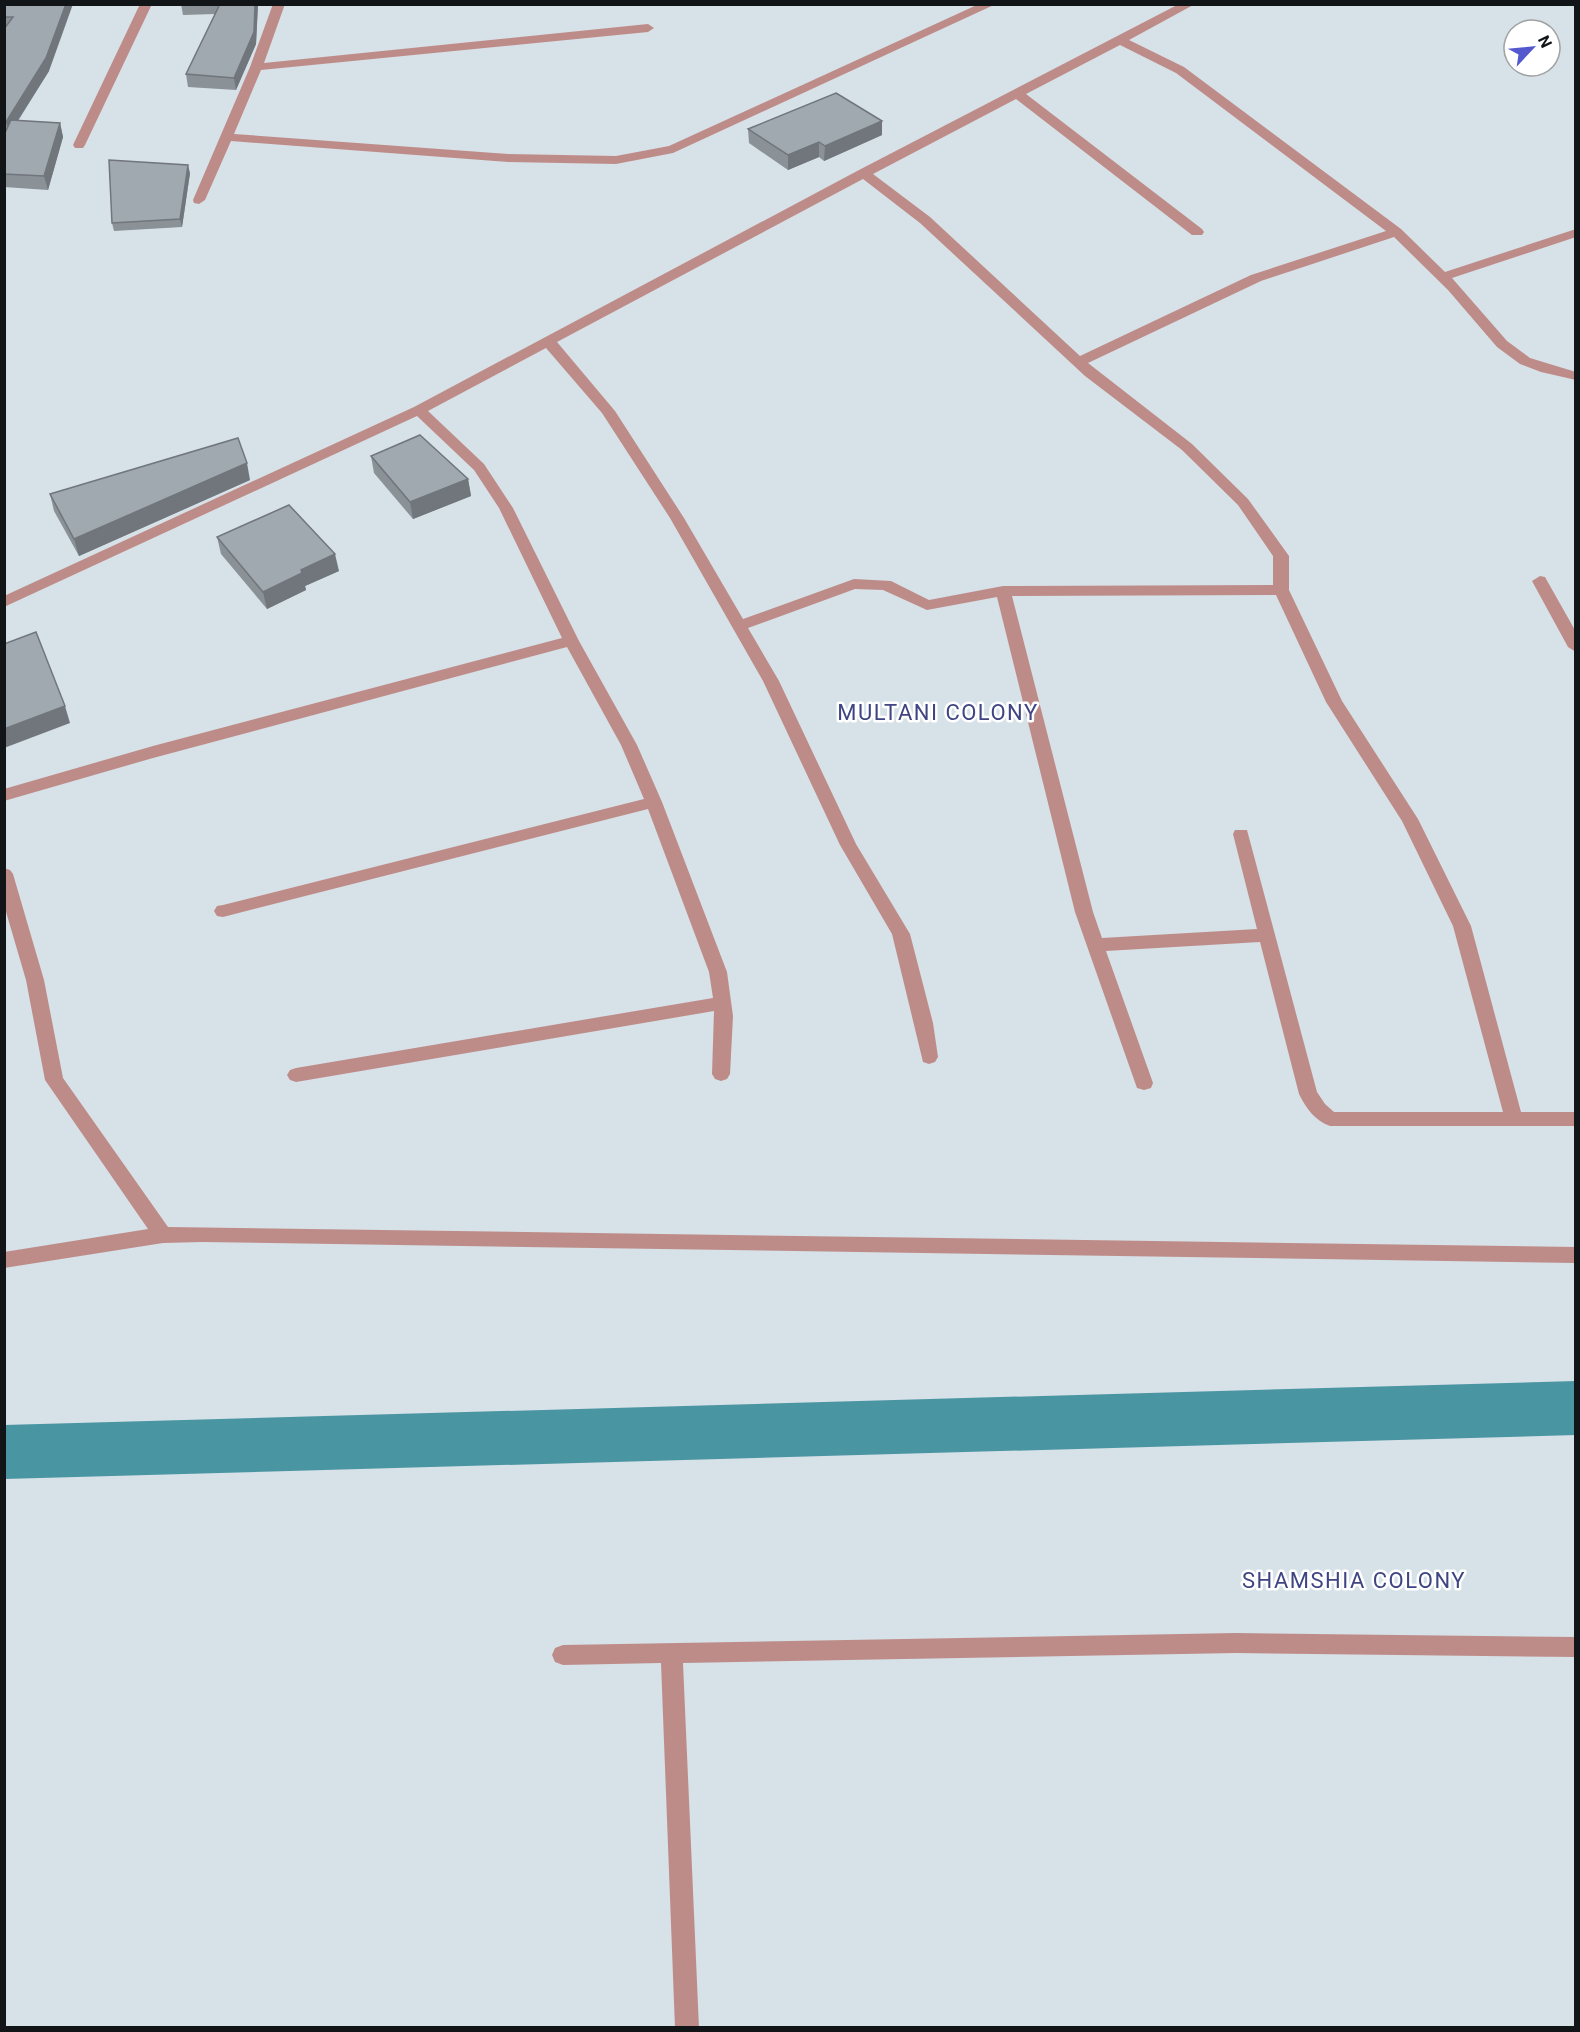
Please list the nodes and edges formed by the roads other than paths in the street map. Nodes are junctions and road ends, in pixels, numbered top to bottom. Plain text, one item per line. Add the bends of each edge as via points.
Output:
1 (146, 4) edge
2 (279, 4) edge
3 (990, 4) edge
4 (1189, 4) edge
5 (648, 28) dead end
6 (1122, 41) junction
7 (256, 67) junction
8 (1018, 94) junction
9 (225, 137) junction
10 (79, 145) dead end
11 (864, 173) junction
12 (199, 200) dead end
13 (1197, 232) dead end
14 (1396, 232) junction
15 (1575, 233) edge
16 (1442, 277) junction
17 (549, 342) junction
18 (1079, 362) junction
19 (1575, 376) edge
20 (419, 410) junction
21 (1540, 581) dead end
22 (1281, 590) junction
23 (1003, 591) junction
24 (4, 602) edge
25 (739, 626) junction
26 (571, 641) junction
27 (1575, 647) edge
28 (4, 795) edge
29 (654, 802) junction
30 (1241, 834) dead end
31 (4, 874) edge
32 (223, 912) dead end
33 (1267, 935) junction
34 (1095, 945) junction
35 (723, 1003) junction
36 (929, 1057) dead end
37 (721, 1074) dead end
38 (296, 1075) dead end
39 (1144, 1083) dead end
40 (1514, 1119) junction
41 (1575, 1119) edge
42 (163, 1235) junction
43 (1575, 1255) edge
44 (4, 1260) edge
45 (1575, 1647) edge
46 (672, 1653) junction
47 (563, 1655) dead end
48 (687, 2028) edge

1 - 10 street
2 - 7 street
3 - 9 street via 673,149 616,160 508,158
4 - 6 street
5 - 7 street
6 - 8 street
6 - 14 street via 1180,70
7 - 9 street
8 - 11 street
8 - 13 street
9 - 12 street
11 - 17 street
11 - 18 street via 925,220
14 - 16 street
14 - 18 street via 1256,278
15 - 16 street
16 - 19 street via 1502,344 1546,369
17 - 20 street
17 - 25 street via 608,411 677,518
18 - 22 street via 1187,447 1243,502 1281,556
20 - 24 street
20 - 26 street via 478,467 506,508
21 - 27 street
22 - 23 street
22 - 40 street via 1334,702 1410,819 1462,926
23 - 25 street via 927,605 886,585 854,584
23 - 34 street
25 - 36 street via 771,681 848,845 902,934
26 - 28 street
26 - 29 street via 629,745
29 - 32 street
29 - 35 street via 718,972
30 - 33 street
31 - 42 street via 35,980 54,1080
33 - 34 street
33 - 40 street via 1308,1094 1330,1119
34 - 39 street
35 - 37 street
35 - 38 street
40 - 41 street
42 - 43 street
42 - 44 street
45 - 46 street via 1236,1643
46 - 47 street
46 - 48 street

